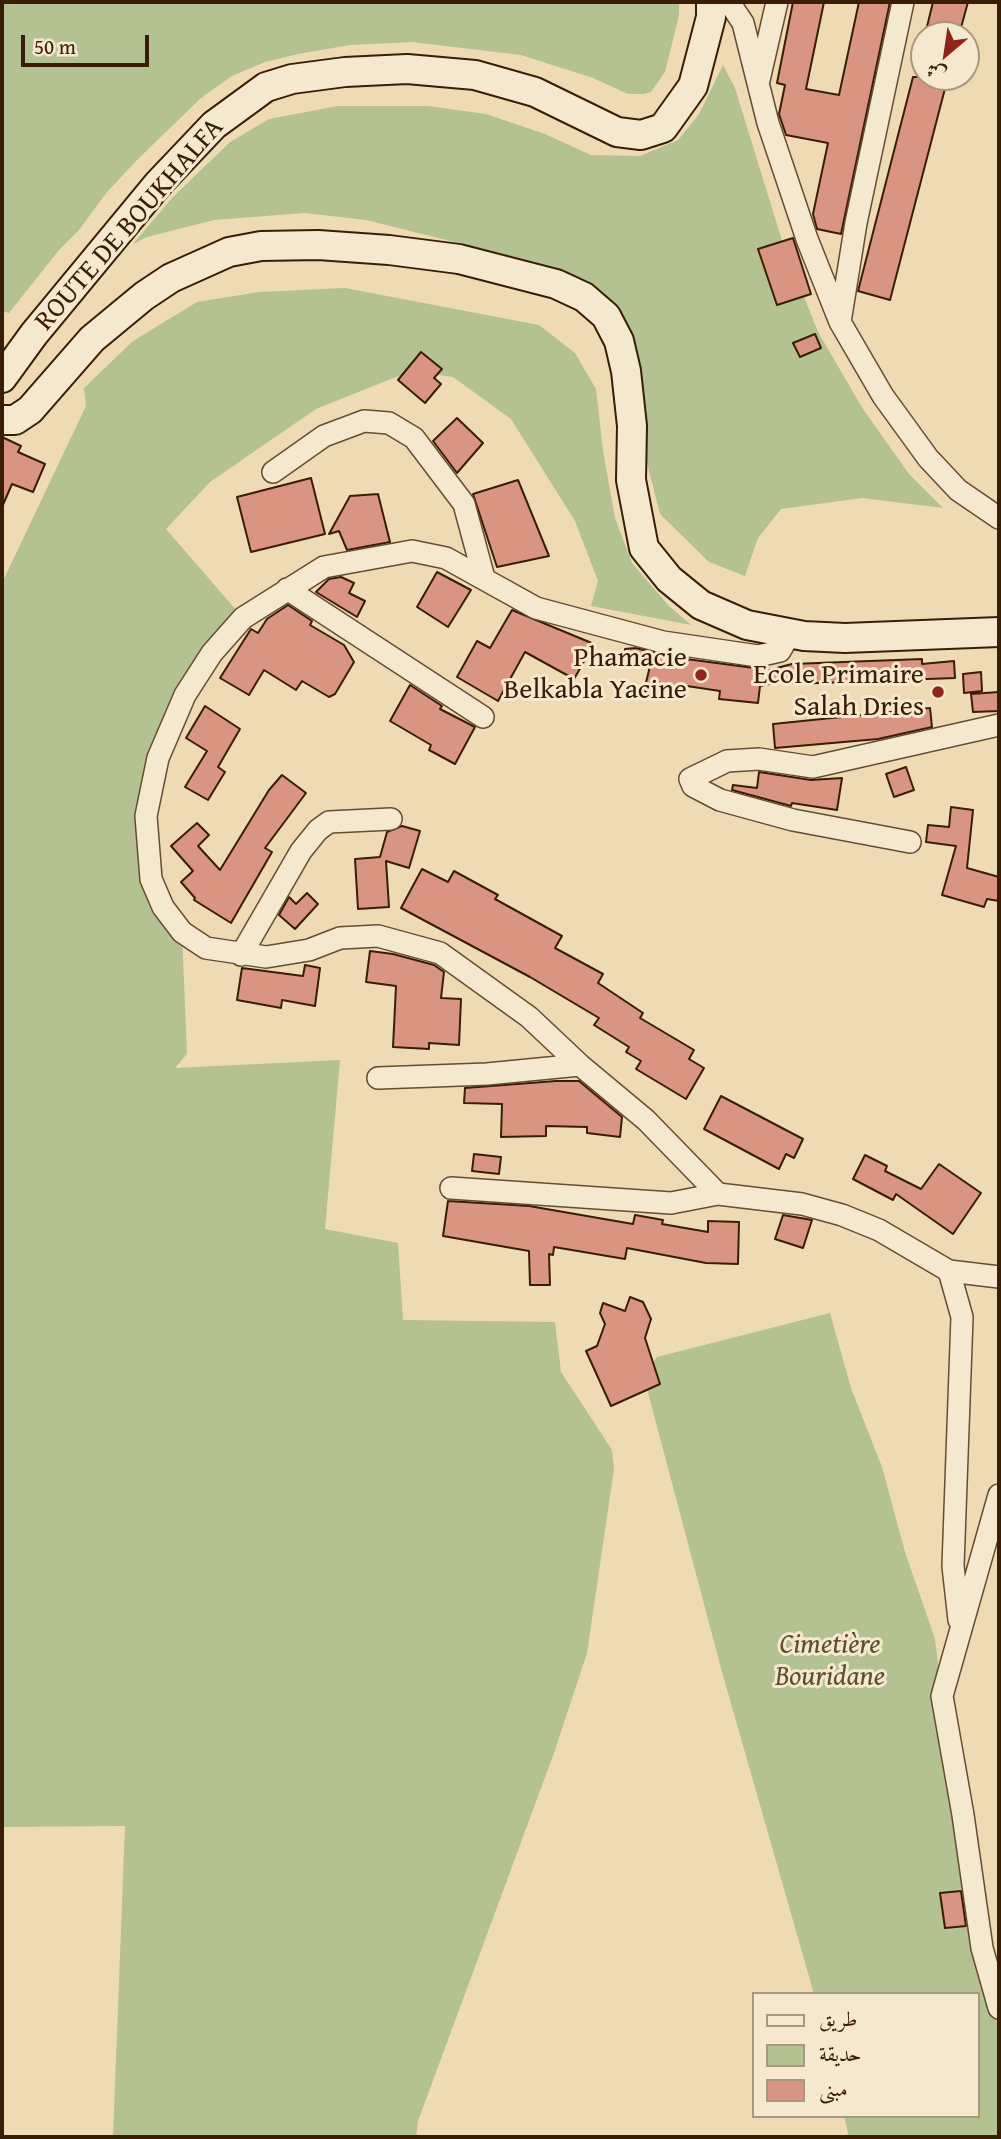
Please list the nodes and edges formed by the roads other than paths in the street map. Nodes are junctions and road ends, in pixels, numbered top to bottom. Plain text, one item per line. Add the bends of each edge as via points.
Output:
1 (711, 2) edge
2 (729, 2) edge
3 (778, 2) edge
4 (903, 2) edge
5 (758, 82) junction
6 (840, 322) junction
7 (2, 377) edge
8 (2, 420) edge
9 (273, 472) dead end
10 (999, 518) edge
11 (484, 578) junction
12 (287, 589) junction
13 (999, 632) edge
14 (790, 634) junction
15 (483, 717) dead end
16 (999, 725) edge
17 (391, 819) dead end
18 (909, 842) dead end
19 (241, 955) junction
20 (580, 1065) junction
21 (378, 1078) dead end
22 (451, 1188) dead end
23 (718, 1194) junction
24 (949, 1270) junction
25 (999, 1277) edge
26 (999, 1495) edge
27 (960, 1632) junction
28 (999, 2008) edge

1 - 7 main road, ROUTE DE BOUKHALFA via 693,86 663,128 641,135 617,132 536,92 475,75 407,69 345,72 267,87 214,125 178,162
2 - 5 street via 743,23
3 - 5 street
4 - 6 street
5 - 6 street via 807,239
6 - 10 street via 883,396 928,458 958,490
8 - 14 main road, ROUTE DE BOUKHALFA via 15,420 30,410 92,339 144,296 171,278 229,252 290,245 378,248 458,259 556,284 584,297 606,316 620,341 632,426 631,480 644,548 669,579 701,605 747,625
9 - 11 street via 324,436 363,421 389,423 414,438 464,504
11 - 12 street via 446,558 412,551 324,567
11 - 14 street via 536,608 663,642 758,656 780,651
12 - 15 street
12 - 19 street via 243,618 198,674 158,758 146,816 151,879 163,907 183,932 206,948
13 - 14 main road, ROUTE DE BOUKHALFA via 845,638
16 - 18 street via 813,767 759,759 727,761 690,779 693,786 720,800 793,820
17 - 19 street via 329,822 318,830
19 - 20 street via 266,957 309,950 340,938 378,936 440,953 529,1017
20 - 21 street
20 - 23 street via 646,1119
22 - 23 street via 671,1203
23 - 24 street via 802,1204 842,1215 879,1230
24 - 25 street
24 - 27 street via 962,1317 953,1566
26 - 27 street
27 - 28 street via 942,1696 982,1948

